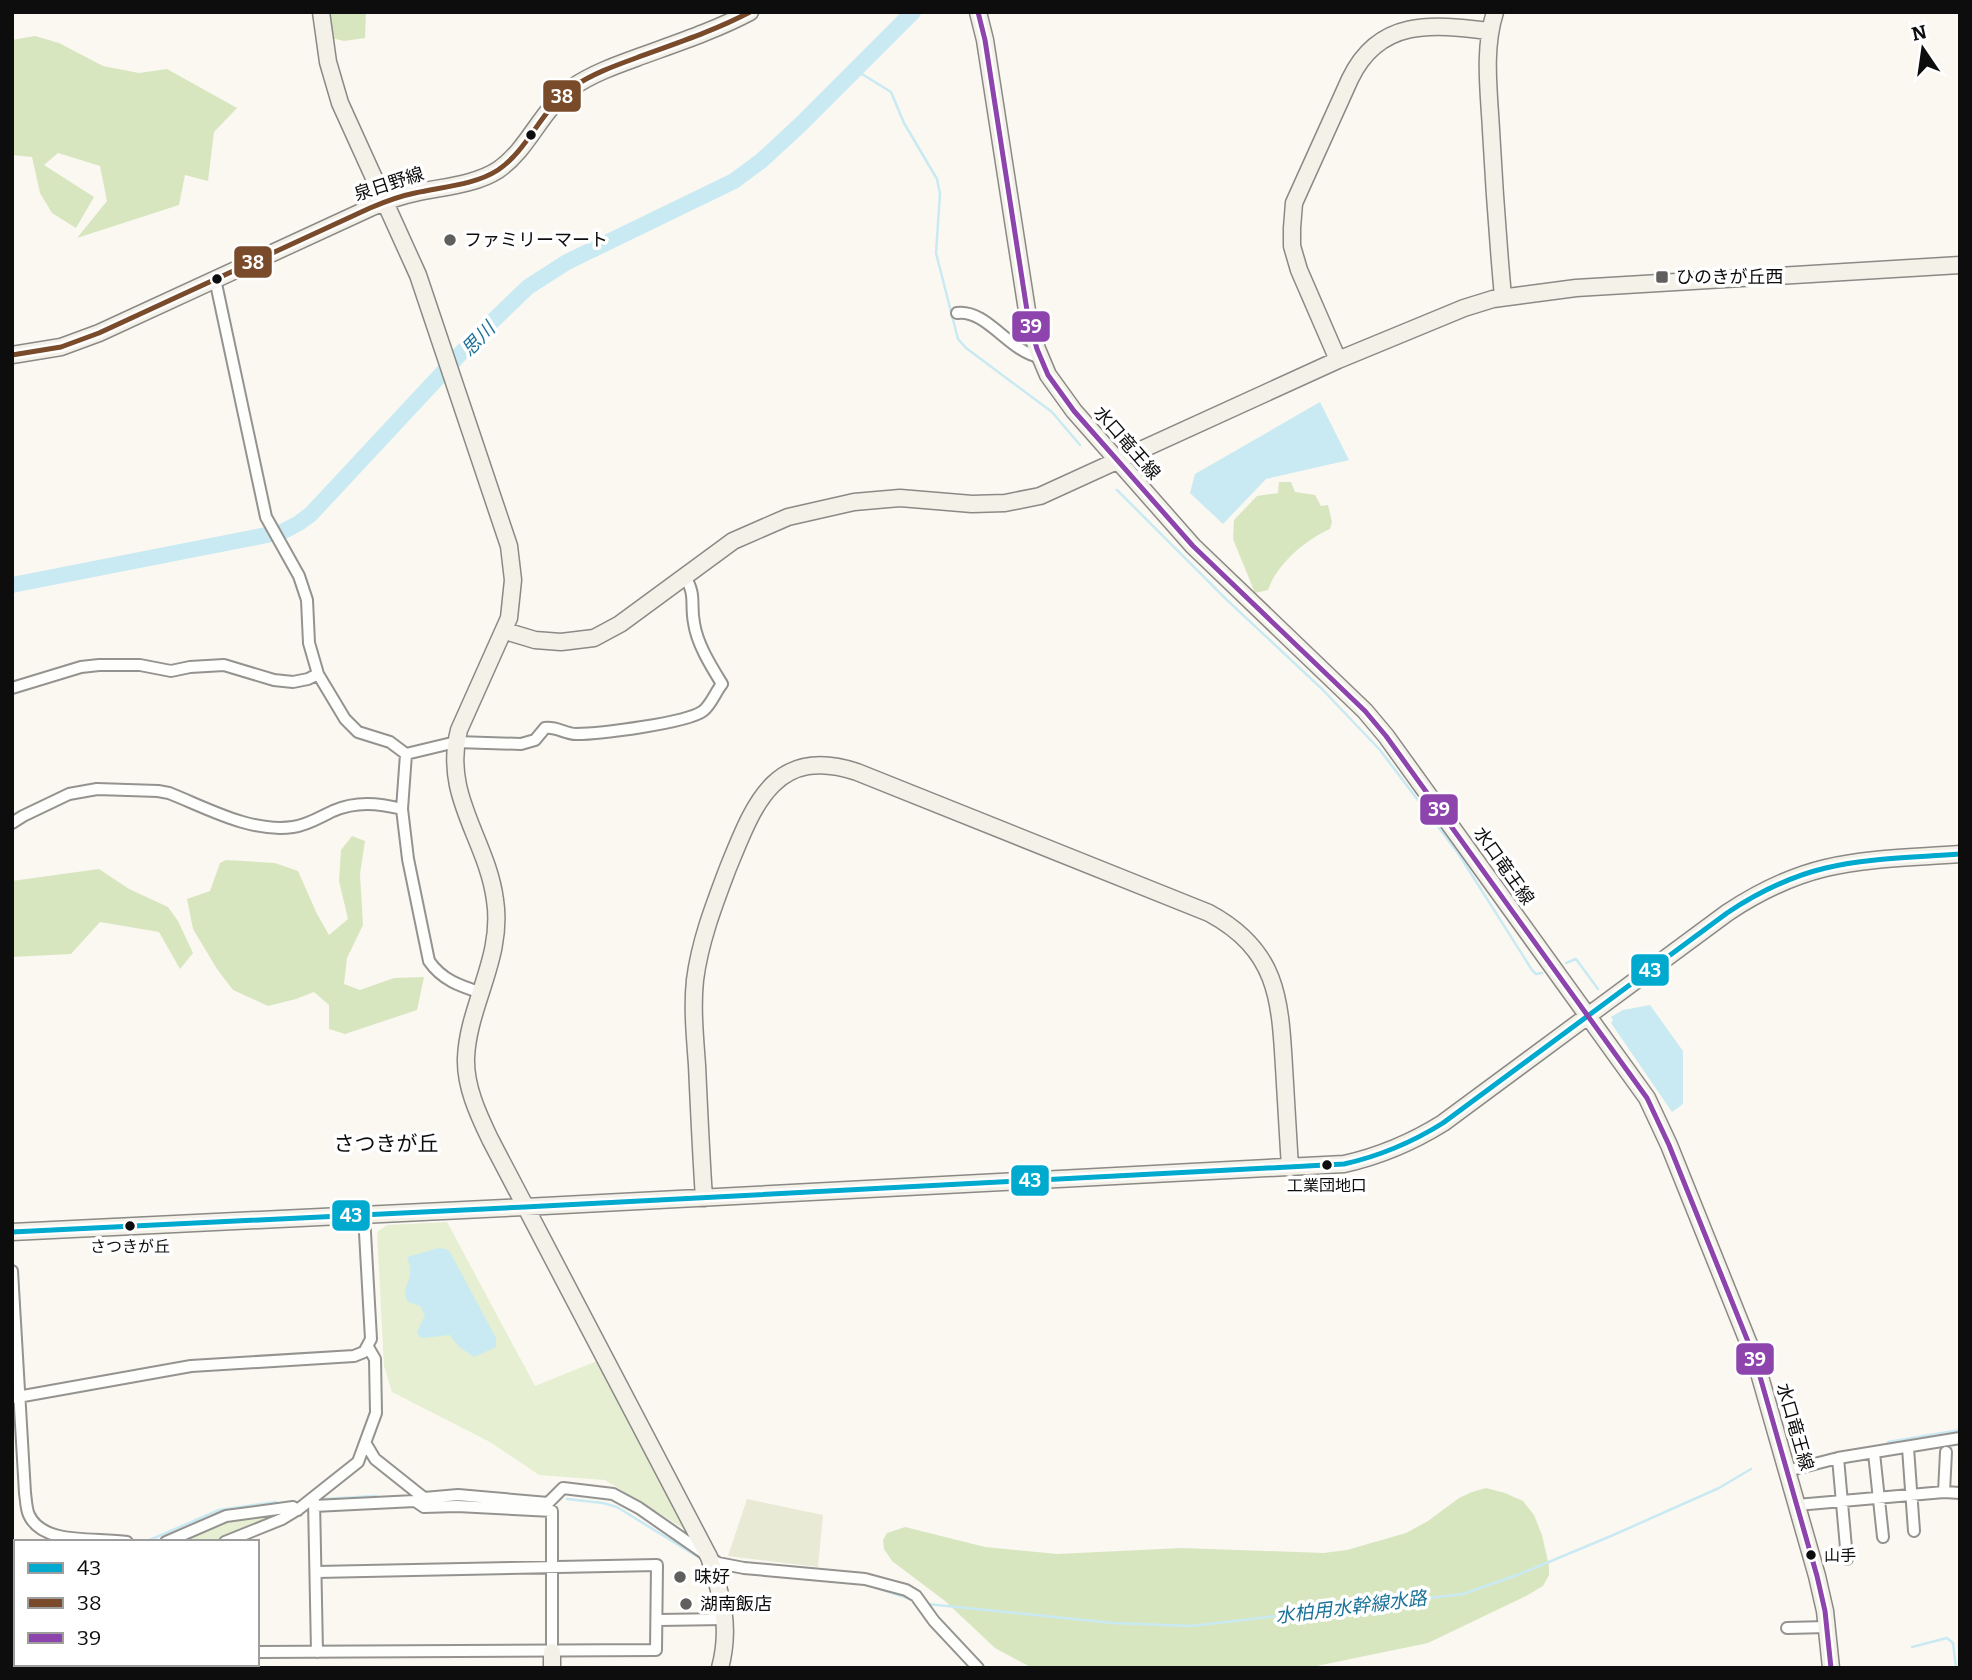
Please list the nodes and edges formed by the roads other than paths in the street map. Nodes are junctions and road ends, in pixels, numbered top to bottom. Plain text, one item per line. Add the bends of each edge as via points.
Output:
1 (321, 12) edge
2 (750, 12) edge
3 (978, 12) edge
4 (1495, 12) edge
5 (1489, 31) junction
6 (385, 202) junction
7 (1960, 265) edge
8 (215, 279) junction
9 (1503, 297) junction
10 (957, 313) dead end
11 (12, 355) edge
12 (1040, 357) junction
13 (1338, 360) junction
14 (1118, 462) junction
15 (684, 575) junction
16 (505, 631) junction
17 (318, 674) junction
18 (12, 688) edge
19 (456, 742) junction
20 (406, 754) junction
21 (402, 809) junction
22 (12, 823) edge
23 (1960, 854) edge
24 (482, 993) junction
25 (1587, 1016) junction
26 (1290, 1168) junction
27 (704, 1198) junction
28 (525, 1207) junction
29 (364, 1215) junction
30 (12, 1231) edge
31 (12, 1271) edge
32 (368, 1347) junction
33 (16, 1397) edge
34 (1960, 1438) edge
35 (366, 1444) junction
36 (1908, 1448) junction
37 (1946, 1452) dead end
38 (1874, 1453) junction
39 (1838, 1458) junction
40 (1787, 1471) junction
41 (1944, 1492) junction
42 (1960, 1493) edge
43 (1912, 1495) junction
44 (1878, 1498) junction
45 (1842, 1501) junction
46 (314, 1502) junction
47 (431, 1502) junction
48 (1797, 1505) junction
49 (298, 1510) junction
50 (1914, 1531) dead end
51 (1883, 1537) dead end
52 (108, 1540) edge
53 (170, 1540) edge
54 (230, 1540) edge
55 (709, 1557) junction
56 (1847, 1559) dead end
57 (551, 1567) junction
58 (317, 1572) junction
59 (725, 1619) junction
60 (658, 1620) junction
61 (1787, 1628) dead end
62 (1827, 1628) junction
63 (259, 1652) edge
64 (317, 1652) junction
65 (552, 1660) edge
66 (720, 1668) edge
67 (978, 1668) edge
68 (1831, 1668) edge

1 - 6 street via 340,103
2 - 6 street, 泉日野線 via 573,87 496,171
3 - 12 street, 水口竜王線 via 1028,317
4 - 5 street
5 - 9 street via 1495,216
5 - 13 street via 1426,25 1398,32 1375,45 1350,79 1294,203 1292,228 1298,270
6 - 8 street, 泉日野線
6 - 16 street via 418,275 509,546 513,602
7 - 9 street via 1576,288
8 - 11 street, 泉日野線 via 86,338
8 - 17 street via 268,525 299,576
9 - 13 street via 1464,308
10 - 12 street via 980,318 1017,348
12 - 14 street, 水口竜王線 via 1054,386
13 - 14 street
14 - 15 street via 1040,496 1005,503 900,498 854,502 788,517 733,541
14 - 25 street, 水口竜王線 via 1193,546 1387,736
15 - 16 street via 594,638 535,640
15 - 19 street via 692,589 694,623 722,684 704,711 678,721 597,732 573,734 550,727 535,740 521,744
16 - 19 street
17 - 18 street via 293,682 224,665 170,671 99,665
17 - 20 street via 358,732 390,742
19 - 20 street
19 - 24 street via 458,792 495,900 495,937
20 - 21 street
21 - 22 street via 352,804 292,827 260,826 169,793 97,789 69,794
21 - 24 street via 429,961 456,984
23 - 25 street via 1847,862 1777,883 1754,894
24 - 28 street via 467,1047 469,1083 478,1116
25 - 26 street via 1420,1137 1344,1164
25 - 40 street, 水口竜王線 via 1647,1098 1669,1145 1755,1359
26 - 27 street
26 - 27 street via 1279,999 1269,970 1248,941 1209,914 844,767 816,765 786,774 756,804 706,926 694,1009
27 - 28 street
28 - 29 street
28 - 55 street
29 - 30 street
29 - 32 street via 372,1339
31 - 33 street
32 - 33 street via 354,1356 191,1366
32 - 35 street via 375,1359 377,1402
33 - 52 street via 29,1514 41,1531 56,1537
34 - 36 street
35 - 46 street via 358,1462
35 - 47 street via 375,1459
36 - 38 street
36 - 43 street
37 - 41 street
38 - 39 street
38 - 44 street
39 - 40 street
39 - 45 street
40 - 48 street, 水口竜王線
41 - 42 street
41 - 43 street
43 - 44 street
43 - 50 street
44 - 45 street
44 - 51 street
45 - 48 street
45 - 56 street
46 - 47 street via 415,1501 424,1507
46 - 49 street
46 - 58 street
47 - 55 street via 458,1495 548,1503 563,1488 613,1494
47 - 57 street via 552,1511
48 - 62 street, 水口竜王線
49 - 53 street via 238,1513
49 - 54 street
55 - 59 street
55 - 67 street via 737,1567 865,1579 906,1590
57 - 58 street
57 - 60 street via 657,1565
57 - 65 street
58 - 64 street
59 - 60 street
59 - 66 street
60 - 65 street via 656,1650
61 - 62 street
62 - 68 street, 水口竜王線
63 - 64 street
64 - 65 street

